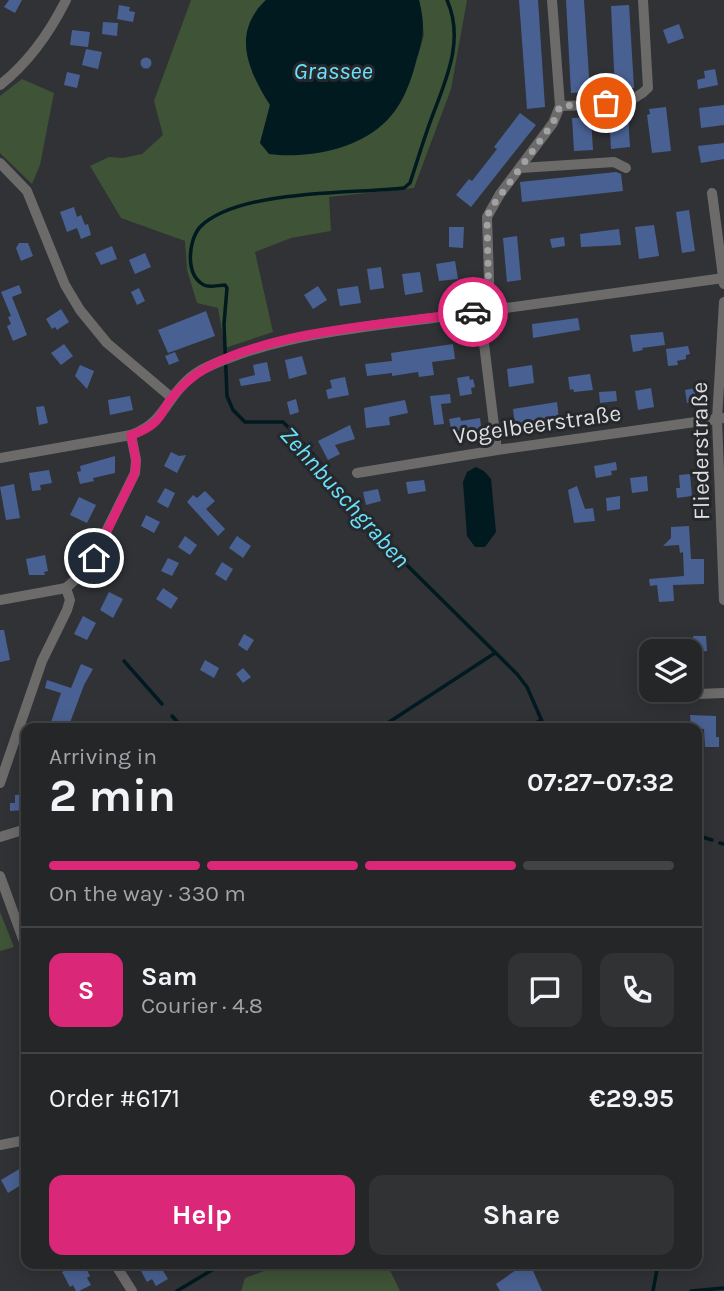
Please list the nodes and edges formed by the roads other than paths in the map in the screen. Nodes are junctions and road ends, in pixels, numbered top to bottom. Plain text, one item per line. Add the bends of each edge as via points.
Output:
1 (66, 0) edge
2 (552, 0) edge
3 (643, 0) edge
4 (0, 85) edge
5 (560, 106) junction
6 (0, 163) edge
7 (521, 168) junction
8 (626, 168) dead end
9 (712, 192) dead end
10 (724, 280) edge
11 (724, 302) edge
12 (485, 311) junction
13 (172, 398) junction
14 (721, 419) edge
15 (131, 435) junction
16 (497, 450) junction
17 (0, 458) edge
18 (356, 473) dead end
19 (66, 588) junction
20 (0, 600) edge
21 (724, 600) edge
22 (724, 693) edge
23 (702, 694) edge
24 (0, 783) edge
25 (21, 831) edge
26 (0, 837) edge
27 (0, 876) edge
28 (21, 933) edge
29 (21, 1141) edge
30 (0, 1145) edge
31 (120, 1269) edge
32 (132, 1291) edge

1 - 4 street via 41,41
2 - 5 street
3 - 5 street via 648,88 629,102
5 - 7 street
6 - 13 street via 27,191 65,285 80,310 107,344
7 - 8 street via 614,162
7 - 12 street via 487,217
9 - 10 street
10 - 12 street
11 - 14 street, Fliederstraße
12 - 13 street via 284,341 218,362 190,378
12 - 16 street
13 - 15 street via 157,421
14 - 16 street, Vogelbeerstraße
14 - 21 street, Fliederstraße
15 - 17 street
15 - 19 street via 135,473 88,568
16 - 18 street, Vogelbeerstraße
19 - 20 street
19 - 24 street via 67,610 42,661
22 - 23 street
25 - 26 street
27 - 28 street
29 - 30 street
31 - 32 street

